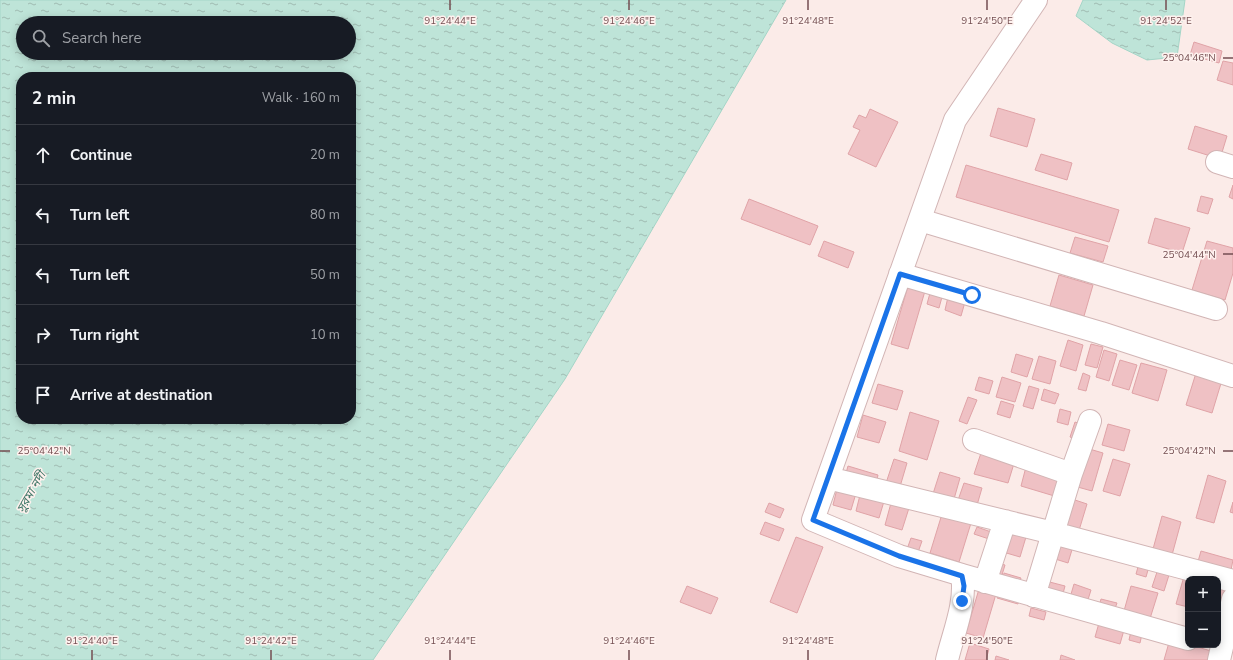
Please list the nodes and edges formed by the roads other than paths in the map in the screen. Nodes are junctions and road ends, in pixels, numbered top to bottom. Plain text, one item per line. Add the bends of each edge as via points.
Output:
1 (1036, 0) edge
2 (920, 220) junction
3 (900, 274) junction
4 (1216, 309) dead end
5 (1233, 376) edge
6 (1090, 421) dead end
7 (974, 440) dead end
8 (1072, 474) junction
9 (828, 478) junction
10 (1005, 521) junction
11 (1053, 533) junction
12 (962, 576) junction
13 (1233, 581) edge
14 (985, 582) junction
15 (1034, 596) junction
16 (1233, 599) edge
17 (1185, 638) edge
18 (1216, 651) edge
19 (947, 660) edge

1 - 2 street via 956,120
2 - 3 street
2 - 4 street
3 - 5 street via 1102,333
3 - 9 street
6 - 8 street
7 - 8 street
8 - 11 street
9 - 10 street
9 - 12 street via 813,520 899,556
10 - 11 street
10 - 14 street
11 - 13 street
11 - 15 street
12 - 14 street
12 - 19 street via 962,601
14 - 15 street
15 - 17 street
16 - 18 street

